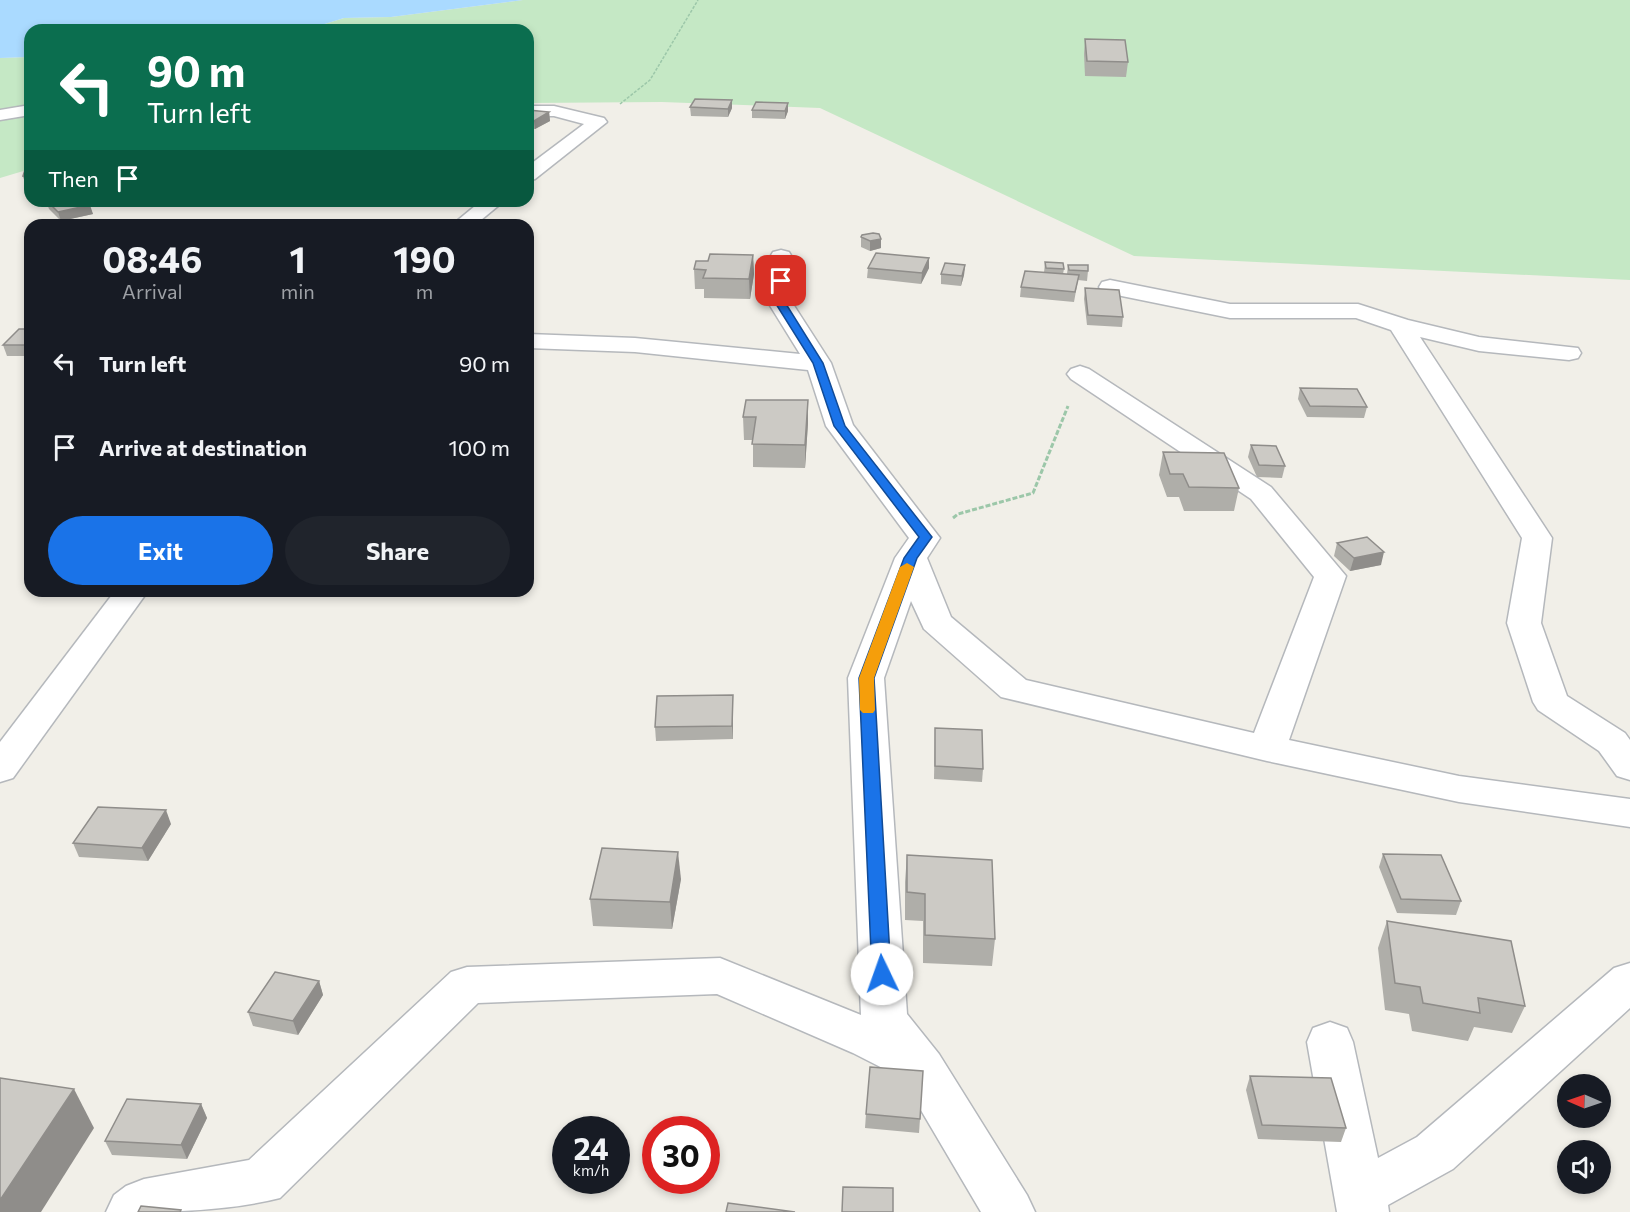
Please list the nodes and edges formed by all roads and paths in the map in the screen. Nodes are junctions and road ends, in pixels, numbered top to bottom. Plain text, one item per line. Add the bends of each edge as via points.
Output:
1 (698, 0) edge
2 (24, 111) edge
3 (534, 111) edge
4 (0, 115) edge
5 (598, 122) junction
6 (534, 170) edge
7 (486, 207) edge
8 (470, 219) edge
9 (781, 257) dead end
10 (1110, 287) edge
11 (1400, 325) junction
12 (534, 341) edge
13 (1569, 353) dead end
14 (818, 363) junction
15 (1080, 374) joint
16 (918, 548) junction
17 (128, 597) edge
18 (1267, 748) junction
19 (1630, 767) edge
20 (0, 769) edge
21 (1630, 813) edge
22 (1630, 981) edge
23 (1330, 1042) dead end
24 (922, 1068) junction
25 (1361, 1203) edge
26 (132, 1212) edge
27 (1009, 1212) edge

1 - 5 path via 650,80
2 - 4 street
3 - 5 street via 554,111
5 - 6 street
7 - 8 street
9 - 14 street via 781,304
10 - 11 street via 1230,311 1358,310
11 - 13 street via 1479,344
11 - 19 street via 1537,538 1524,623 1551,702 1612,742
12 - 14 street via 635,345
14 - 16 street via 840,426
15 - 16 path via 1034,494 958,514
15 - 18 street via 1261,493 1330,576
16 - 18 street via 936,622 1014,689
16 - 24 street via 866,678 884,1020
17 - 20 street
18 - 21 street via 1459,789
22 - 25 street via 1435,1153
23 - 25 street
24 - 26 street via 870,1039 720,976 467,985 262,1181 144,1203
24 - 27 street

